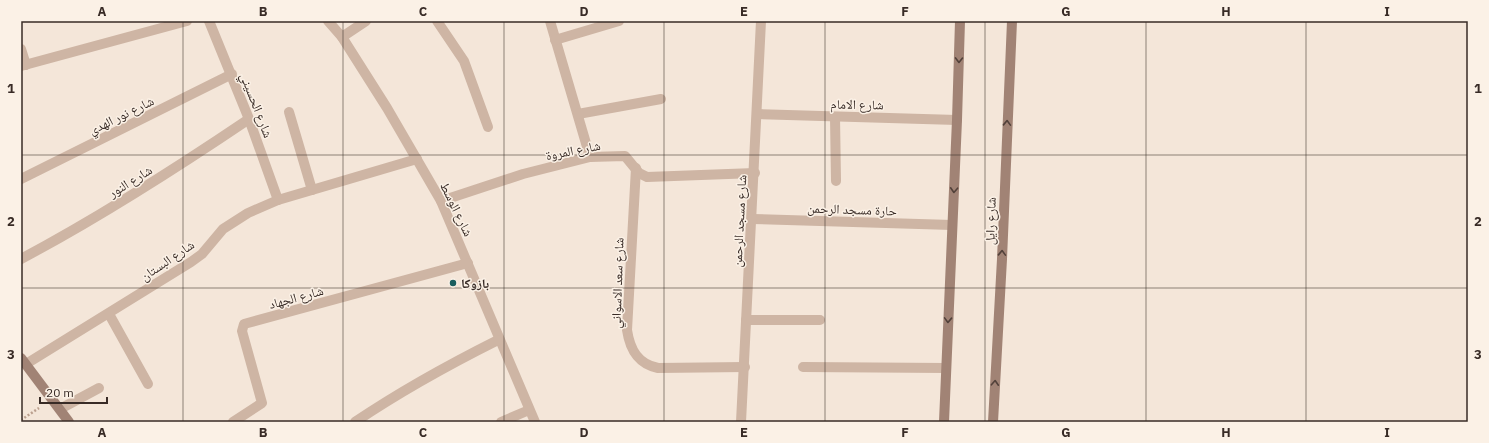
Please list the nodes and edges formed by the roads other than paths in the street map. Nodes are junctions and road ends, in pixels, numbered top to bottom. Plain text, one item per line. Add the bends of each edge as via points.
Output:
1 (187, 21) edge
2 (209, 21) edge
3 (328, 21) edge
4 (366, 21) edge
5 (437, 21) edge
6 (550, 21) edge
7 (620, 21) edge
8 (761, 21) edge
9 (960, 21) edge
10 (1012, 21) edge
11 (342, 37) junction
12 (555, 40) junction
13 (21, 50) edge
14 (23, 66) edge
15 (232, 74) junction
16 (661, 99) dead end
17 (289, 112) dead end
18 (578, 114) junction
19 (757, 114) junction
20 (835, 117) junction
21 (249, 119) junction
22 (957, 120) junction
23 (488, 127) dead end
24 (590, 157) junction
25 (417, 159) junction
26 (636, 168) junction
27 (754, 173) junction
28 (21, 179) edge
29 (836, 181) dead end
30 (312, 190) junction
31 (278, 200) junction
32 (441, 201) junction
33 (752, 219) junction
34 (952, 225) junction
35 (21, 259) edge
36 (468, 264) junction
37 (109, 314) junction
38 (746, 320) junction
39 (820, 320) dead end
40 (498, 340) junction
41 (23, 361) edge
42 (745, 367) junction
43 (803, 367) dead end
44 (946, 368) junction
45 (148, 384) dead end
46 (99, 388) dead end
47 (60, 409) junction
48 (529, 410) junction
49 (69, 422) edge
50 (233, 422) edge
51 (355, 422) edge
52 (501, 422) edge
53 (535, 422) edge
54 (741, 422) edge
55 (944, 422) edge
56 (992, 422) edge

1 - 14 street
2 - 15 street, شارع الحسيني
3 - 11 street, شارع الوسط
4 - 11 street
5 - 23 street via 464,61
6 - 12 street
7 - 12 street
8 - 19 street, شارع مسجد الرحمن
9 -> 22 street
56 -> 10 street, شارع رايل
11 - 25 street, شارع الوسط
12 - 18 street
13 - 14 street
15 - 21 street, شارع الحسيني
15 - 28 street, شارع نور الهدي
16 - 18 street
17 - 30 street
18 - 24 street
19 - 20 street, شارع الامام
19 - 27 street, شارع مسجد الرحمن
20 - 22 street, شارع الامام
20 - 29 street
21 - 31 street, شارع الحسيني
21 - 35 street, شارع النور via 140,191
22 -> 34 street
24 - 26 street, شارع المروة via 625,156
24 - 32 street, شارع المروة via 523,174
25 - 30 street, شارع البستان
25 - 32 street, شارع الوسط
26 - 27 street, شارع المروة via 646,177
26 - 42 street, شارع سعد الاسواني via 628,330 634,353 648,366 658,368
27 - 33 street, شارع مسجد الرحمن
30 - 31 street, شارع البستان
31 - 37 street, شارع البستان via 248,213 223,229 202,254
32 - 36 street, شارع الوسط
33 - 34 street, حارة مسجد الرحمن
33 - 38 street, شارع مسجد الرحمن
34 -> 44 street
36 - 40 street, شارع الوسط
36 - 50 street, شارع الجهاد via 242,325 262,403
37 - 41 street, شارع البستان
37 - 45 street
38 - 39 street
38 - 42 street, شارع مسجد الرحمن
40 - 48 street, شارع الوسط
40 - 51 street via 400,392
41 - 47 street
42 - 54 street, شارع مسجد الرحمن
43 - 44 street
44 - 55 street
46 - 47 street
47 - 49 street
48 - 52 street
48 - 53 street, شارع الوسط

